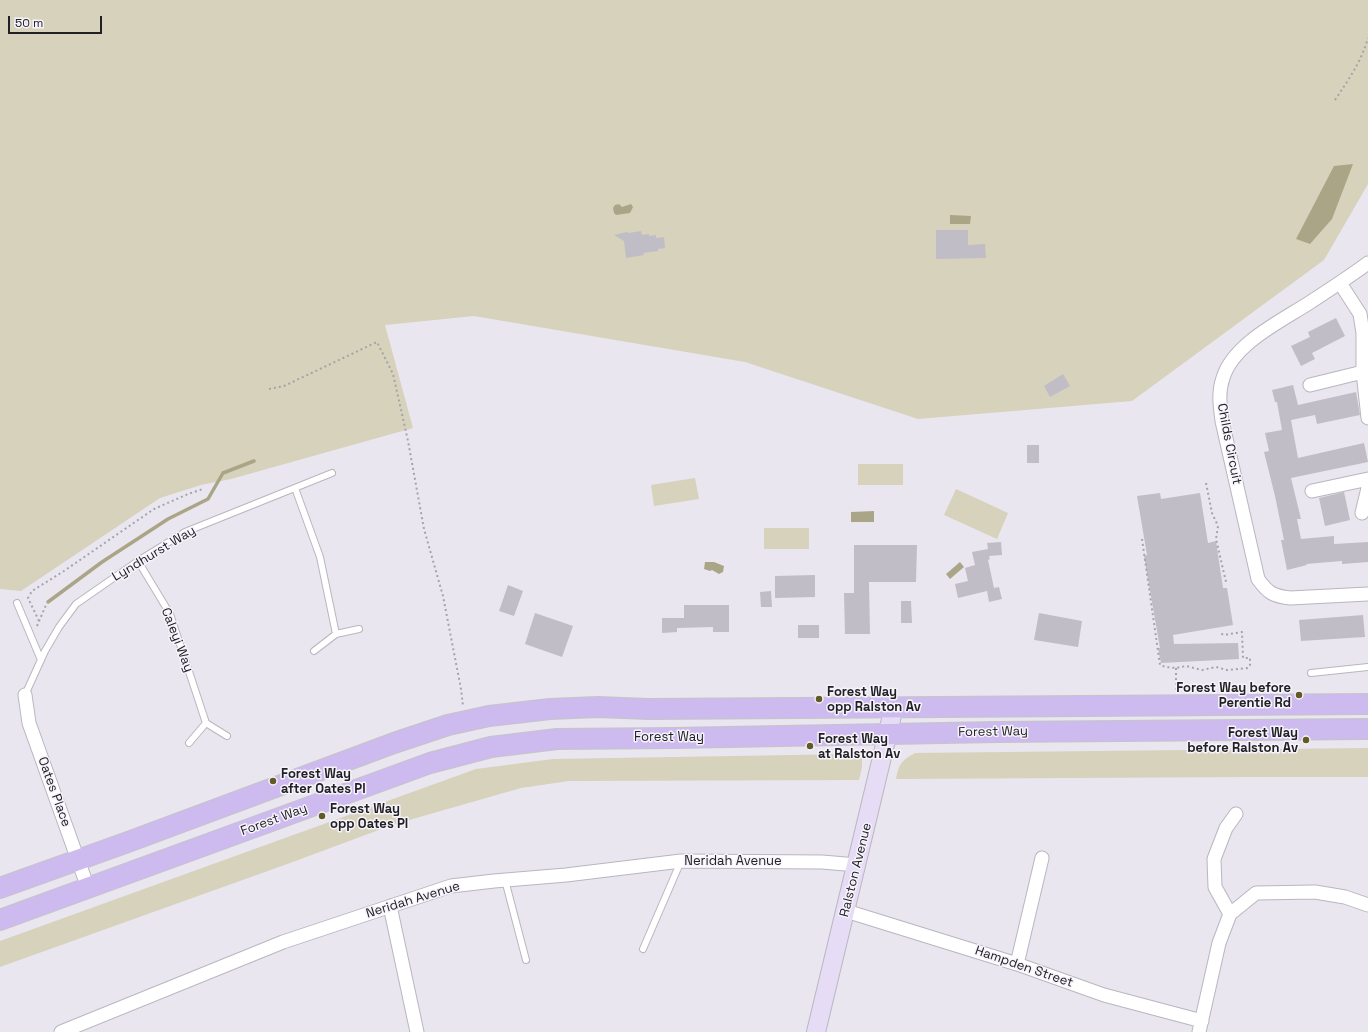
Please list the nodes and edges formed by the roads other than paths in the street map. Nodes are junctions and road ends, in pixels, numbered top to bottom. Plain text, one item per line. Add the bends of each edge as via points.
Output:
1 (1368, 263) edge
2 (1340, 283) junction
3 (1363, 372) junction
4 (1310, 385) dead end
5 (1367, 393) edge
6 (1368, 418) edge
7 (332, 473) dead end
8 (1368, 479) edge
9 (295, 488) junction
10 (1368, 488) edge
11 (1312, 490) dead end
12 (1362, 513) dead end
13 (138, 561) junction
14 (1368, 594) edge
15 (17, 603) dead end
16 (359, 629) dead end
17 (336, 634) junction
18 (314, 651) dead end
19 (41, 660) junction
20 (1368, 667) edge
21 (1311, 673) dead end
22 (25, 695) joint
23 (1368, 704) edge
24 (894, 707) junction
25 (206, 722) junction
26 (1368, 729) edge
27 (888, 733) junction
28 (227, 736) dead end
29 (189, 743) dead end
30 (1236, 814) dead end
31 (1042, 858) dead end
32 (78, 860) junction
33 (681, 861) junction
34 (857, 865) junction
35 (505, 880) junction
36 (0, 888) edge
37 (88, 888) junction
38 (1368, 905) edge
39 (390, 906) junction
40 (846, 911) junction
41 (1230, 914) junction
42 (0, 920) edge
43 (644, 949) dead end
44 (526, 960) dead end
45 (1017, 964) junction
46 (1201, 1026) edge
47 (61, 1032) edge
48 (417, 1032) edge
49 (816, 1032) edge

1 - 2 street, Childs Circuit
2 - 3 street via 1360,314 1363,333
2 - 14 street, Childs Circuit via 1253,339 1238,352 1223,378 1220,402 1222,421 1258,579 1266,590 1278,597 1290,598
3 - 4 street
3 - 5 street
5 - 6 street
7 - 9 lane, Lyndhurst Way
8 - 11 street
9 - 13 lane, Lyndhurst Way via 186,532
9 - 17 lane via 320,557
10 - 12 street
13 - 19 lane, Lyndhurst Way via 76,604 59,627
13 - 25 lane, Caleyi Way via 170,614
15 - 19 lane
16 - 17 lane
17 - 18 lane
19 - 22 lane, Lyndhurst Way
20 - 21 lane
22 - 32 street, Oates Place via 29,723
23 - 24 main road, Forest Way
24 - 27 street, Ralston Avenue
24 - 32 main road, Forest Way via 598,707 489,716 448,725 394,743
25 - 28 lane
25 - 29 lane
26 - 27 main road, Forest Way
27 - 34 street, Ralston Avenue
27 - 37 main road, Forest Way via 557,739 491,747 430,762
30 - 41 street via 1226,828 1214,859 1215,887
31 - 45 street
32 - 36 main road, Forest Way
32 - 37 street, Oates Place
33 - 34 street, Neridah Avenue via 822,862
33 - 35 street, Neridah Avenue
33 - 43 lane
34 - 40 street, Ralston Avenue
35 - 39 street, Neridah Avenue via 451,886
35 - 44 lane
37 - 42 main road, Forest Way
38 - 41 street via 1345,897 1315,892 1256,893
39 - 47 street, Neridah Avenue via 283,942
39 - 48 street
40 - 45 street, Hampden Street
40 - 49 street, Ralston Avenue
41 - 46 street via 1220,944
45 - 46 street, Hampden Street

